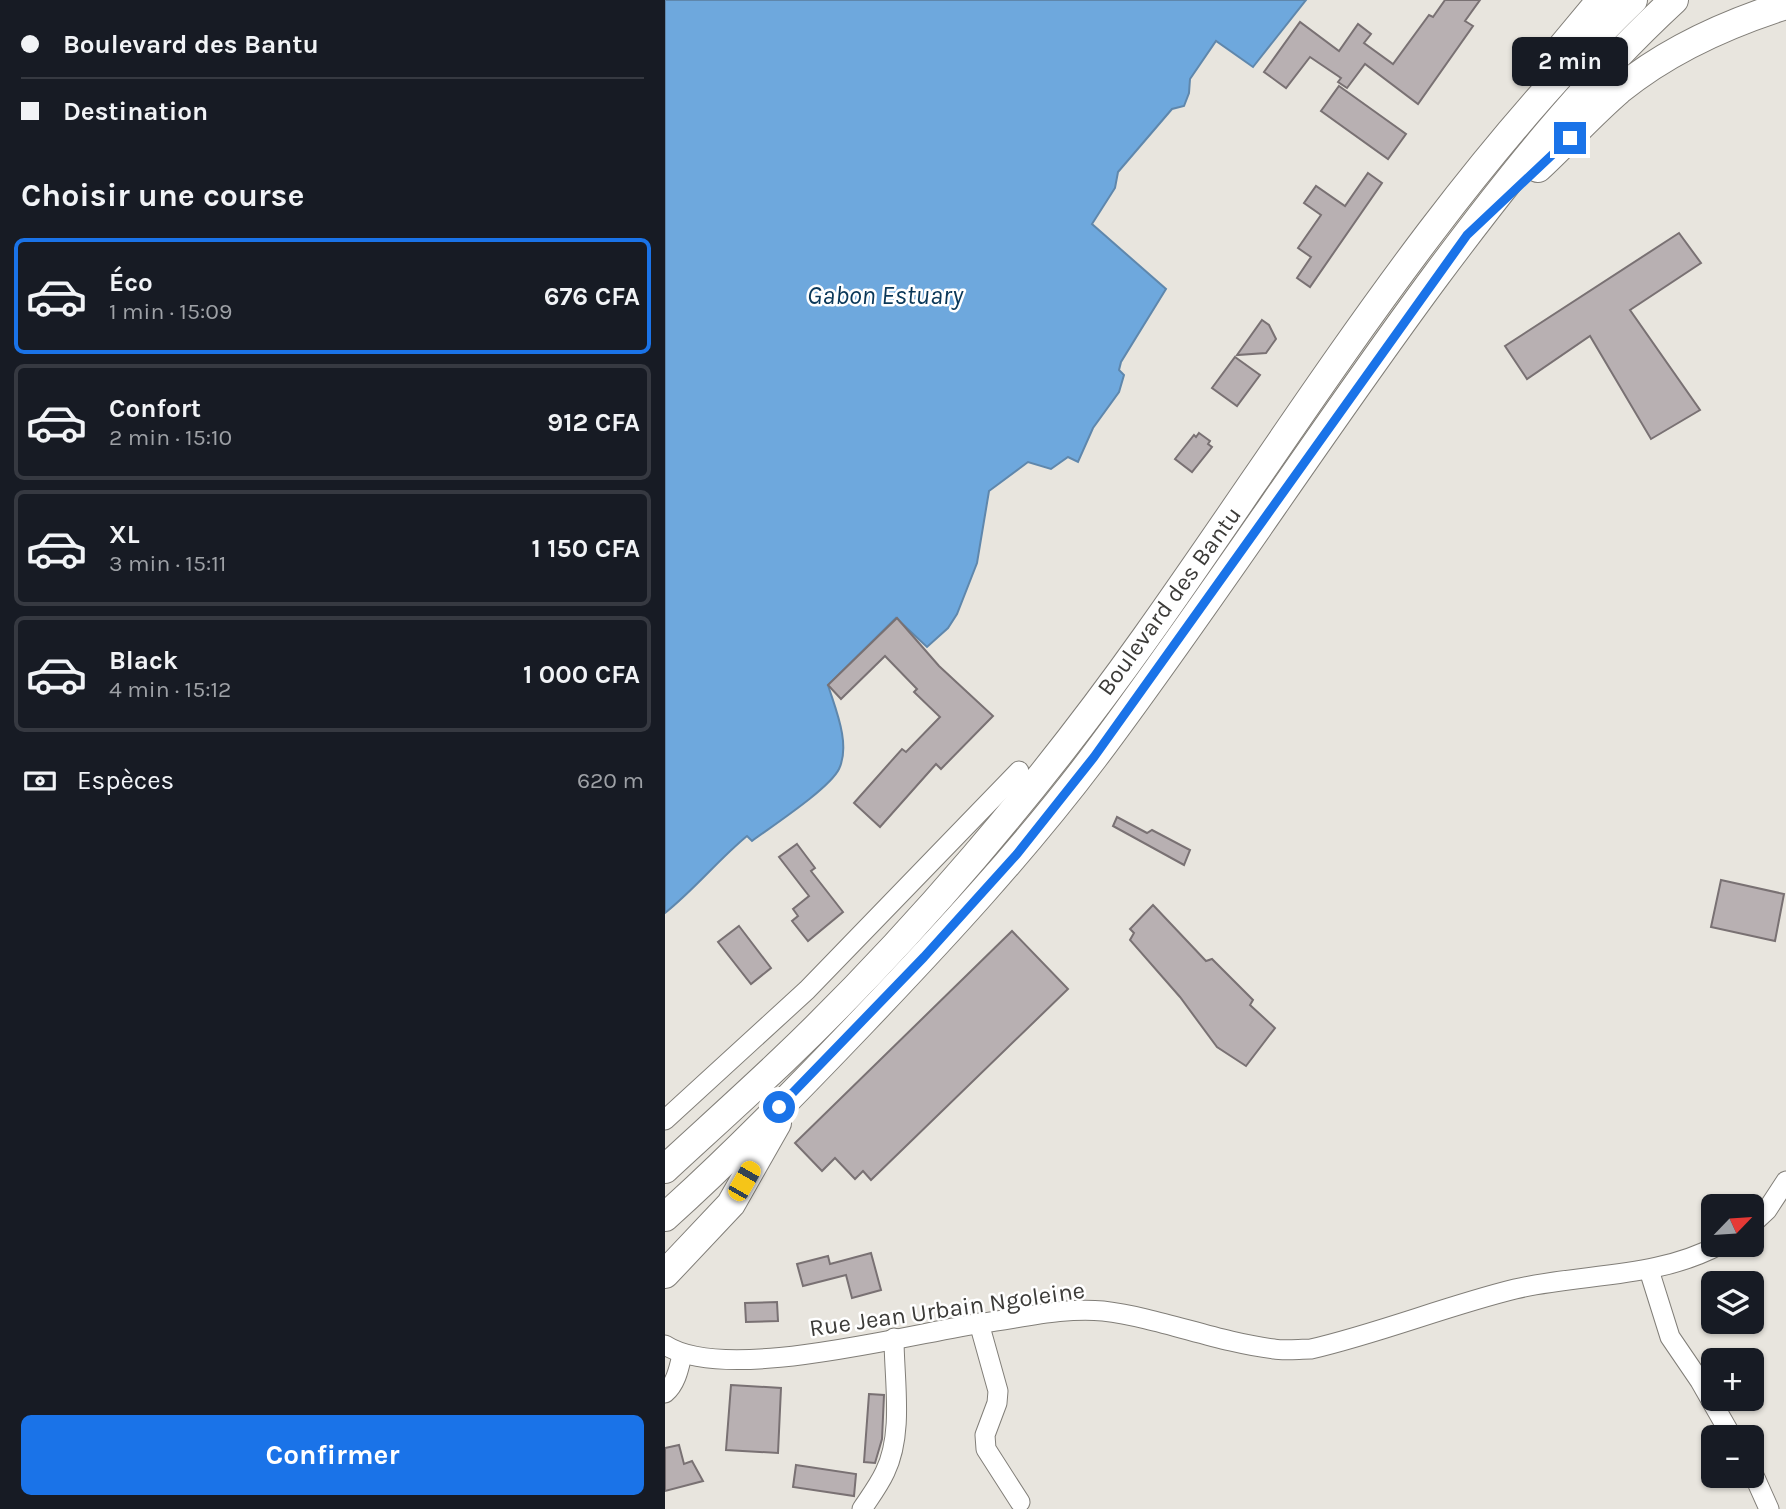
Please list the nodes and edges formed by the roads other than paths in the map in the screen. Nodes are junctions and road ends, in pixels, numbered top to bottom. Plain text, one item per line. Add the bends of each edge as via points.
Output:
1 (1601, 0) edge
2 (1633, 0) edge
3 (1674, 0) edge
4 (1786, 5) edge
5 (1467, 235) junction
6 (1425, 240) junction
7 (1019, 771) dead end
8 (796, 1091) junction
9 (665, 1120) edge
10 (665, 1169) edge
11 (1783, 1193) edge
12 (1764, 1212) edge
13 (665, 1217) edge
14 (1701, 1253) edge
15 (1649, 1270) junction
16 (665, 1275) edge
17 (979, 1324) junction
18 (894, 1338) junction
19 (670, 1349) edge
20 (665, 1393) edge
21 (1724, 1425) edge
22 (1760, 1488) edge
23 (1020, 1502) dead end
24 (862, 1509) edge
25 (1769, 1509) edge

1 - 6 highway via 1528,88 1430,224
2 - 6 highway, Boulevard des Bantu via 1533,106
3 - 5 highway, Boulevard des Bantu via 1529,154
4 - 5 highway via 1701,37 1641,74
5 - 8 highway, Boulevard des Bantu via 1094,757 1017,854
6 - 10 highway, Boulevard des Bantu via 1145,640 1047,767 878,962 784,1059
7 - 9 street via 807,990
8 - 13 highway, Boulevard des Bantu
8 - 16 highway via 731,1204
11 - 12 street
14 - 15 street, Rue Jean Urbain Ngoleine
15 - 17 street, Rue Jean Urbain Ngoleine via 1517,1289 1311,1349 1275,1350 1102,1311
15 - 21 street via 1669,1336
17 - 18 street, Rue Jean Urbain Ngoleine
17 - 23 street via 998,1391 985,1435 986,1449
18 - 19 street, Rue Jean Urbain Ngoleine via 765,1359 715,1360
18 - 24 street via 893,1449
19 - 20 street via 679,1371
22 - 25 street

